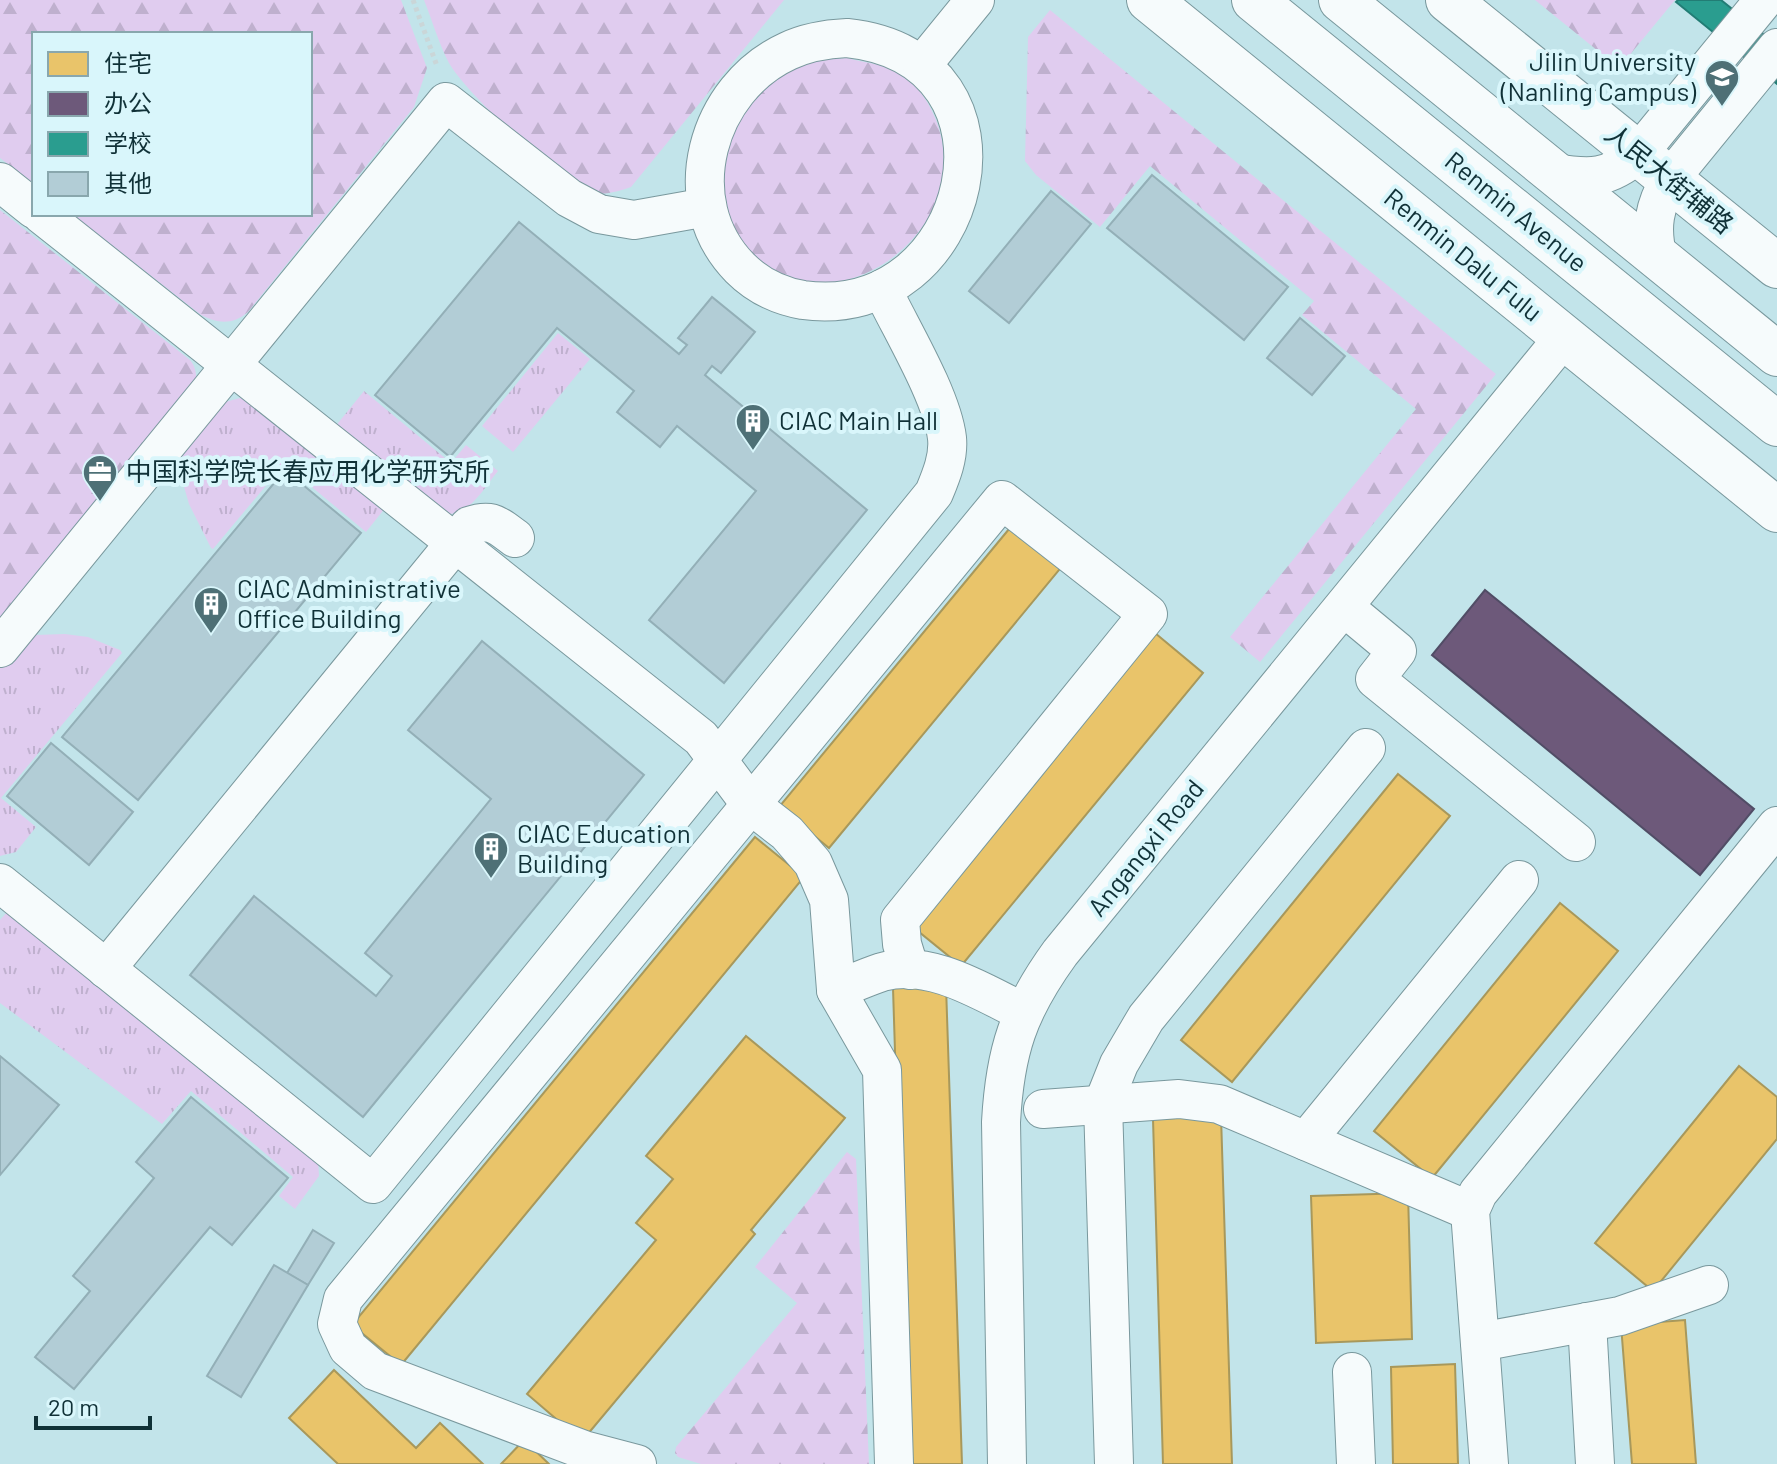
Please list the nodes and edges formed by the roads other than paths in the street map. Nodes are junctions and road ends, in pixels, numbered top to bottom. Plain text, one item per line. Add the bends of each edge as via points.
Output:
1 (975, 0) edge
2 (1149, 0) edge
3 (1254, 0) edge
4 (1341, 0) edge
5 (1448, 0) edge
6 (1764, 0) edge
7 (1777, 48) edge
8 (922, 65) junction
9 (1654, 167) junction
10 (1554, 173) junction
11 (0, 182) edge
12 (32, 207) edge
13 (707, 207) junction
14 (44, 216) edge
15 (1658, 258) junction
16 (1777, 266) edge
17 (882, 289) junction
18 (1564, 337) junction
19 (1777, 354) edge
20 (229, 364) junction
21 (1777, 424) edge
22 (1777, 510) edge
23 (515, 538) dead end
24 (455, 543) junction
25 (1344, 607) junction
26 (0, 648) edge
27 (1366, 748) dead end
28 (718, 761) junction
29 (751, 805) junction
30 (1777, 826) edge
31 (1576, 842) dead end
32 (1519, 880) dead end
33 (0, 883) edge
34 (106, 969) junction
35 (910, 970) junction
36 (836, 990) junction
37 (1023, 1012) junction
38 (1103, 1104) junction
39 (1043, 1109) dead end
40 (1306, 1141) junction
41 (1470, 1211) junction
42 (1709, 1285) dead end
43 (1587, 1322) junction
44 (1480, 1342) junction
45 (1352, 1372) dead end
46 (637, 1464) edge
47 (894, 1464) edge
48 (1007, 1464) edge
49 (1114, 1464) edge
50 (1356, 1464) edge
51 (1489, 1464) edge
52 (1595, 1464) edge

1 - 8 street
2 - 18 main road, Renmin Dalu Fulu
3 - 21 main road, Renmin Avenue
4 - 10 main road, Renmin Avenue
5 - 9 main road, 人民大街辅路
6 - 9 street
7 - 9 street
8 - 13 street via 887,46 847,38 807,43 769,61 737,89 716,125 705,166
8 - 17 street via 956,114 964,174 943,233 916,265
9 - 10 street via 1600,177
9 - 15 street via 1658,200 1653,240
9 - 16 main road, 人民大街辅路
10 - 15 main road, Renmin Avenue
11 - 12 street
13 - 17 street via 727,252 764,286 821,301 842,301
13 - 20 street via 634,220 599,214 569,198 446,102
14 - 20 street
15 - 19 main road, Renmin Avenue
17 - 28 street via 939,406 948,440 945,464 934,493
18 - 22 main road, Renmin Dalu Fulu
18 - 25 street, Angangxi Road
20 - 24 street
20 - 26 street
23 - 24 street via 485,521 469,526
24 - 28 street via 701,738
24 - 34 street
25 - 31 street via 1397,651 1375,679
25 - 37 street, Angangxi Road via 1060,953
27 - 38 street via 1146,1018
28 - 29 street
28 - 34 street via 373,1184
29 - 35 street via 1002,500 1148,614 900,920
29 - 36 street via 787,833 813,863 829,900
29 - 46 street via 343,1299 337,1324 348,1348 375,1371 584,1450
30 - 41 street via 1478,1193
32 - 40 street
33 - 34 street
35 - 36 street via 885,971
35 - 37 street via 928,970
36 - 47 street via 882,1070
37 - 48 street, Angangxi Road via 1011,1044 1001,1122
38 - 39 street
38 - 40 street via 1179,1099 1219,1104
38 - 49 street
40 - 41 street
41 - 44 street
42 - 43 street
43 - 44 street
43 - 52 street
44 - 51 street
45 - 50 street

